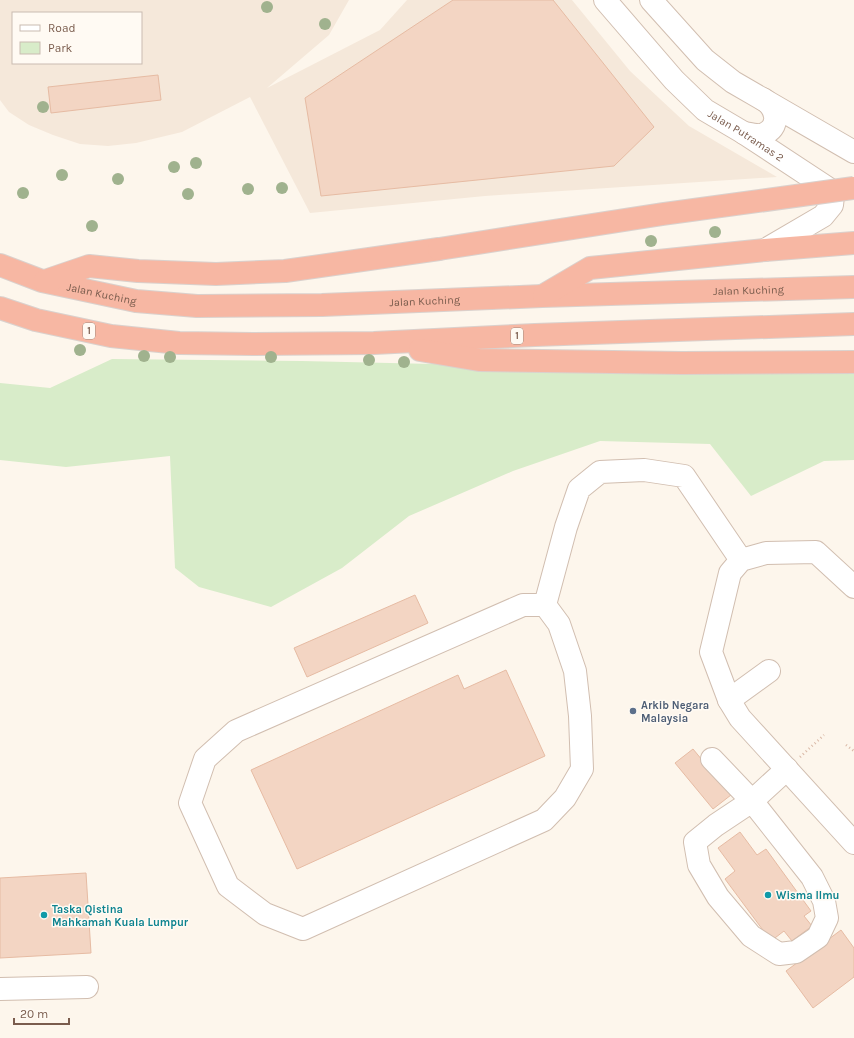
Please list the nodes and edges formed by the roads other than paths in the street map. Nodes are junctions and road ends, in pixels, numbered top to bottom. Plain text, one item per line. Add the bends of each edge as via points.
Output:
1 (605, 0) edge
2 (650, 0) edge
3 (764, 99) junction
4 (744, 133) junction
5 (854, 152) edge
6 (854, 188) edge
7 (854, 243) edge
8 (765, 250) junction
9 (0, 265) edge
10 (42, 281) junction
11 (854, 287) edge
12 (542, 296) junction
13 (0, 308) edge
14 (854, 324) edge
15 (374, 343) junction
16 (854, 362) edge
17 (741, 560) junction
18 (854, 587) edge
19 (545, 605) junction
20 (769, 671) dead end
21 (728, 700) junction
22 (712, 759) dead end
23 (792, 764) junction
24 (752, 801) junction
25 (854, 843) edge
26 (87, 987) dead end
27 (0, 989) edge

1 - 4 street, Jalan Putramas 2 via 679,85 705,110
2 - 3 street via 706,60 733,82
3 - 4 street via 775,112 773,127 766,134
3 - 5 street
4 - 8 street, Jalan Putramas 2 via 830,189 833,196 832,205 823,216
6 - 10 highway, bridge via 277,271 216,274 89,266
7 - 8 highway
8 - 12 highway via 590,268
9 - 10 highway, Jalan Kuching
10 - 12 highway, Jalan Kuching via 136,301 197,306 322,305
11 - 12 highway, Jalan Kuching
13 - 15 highway, 1 via 36,320 110,336 179,343
14 - 15 highway, 1
15 - 16 highway via 479,360
17 - 18 street via 766,553 816,552
17 - 19 street via 684,476 644,470 600,472 578,489
17 - 21 street via 730,573 711,652
19 - 19 street via 559,624 575,671 582,769 565,798 544,820 303,929 265,914 228,886 190,803 204,759 236,731 523,605
20 - 21 street
21 - 23 street via 740,718
22 - 24 street
23 - 24 street
23 - 25 street
24 - 24 street via 812,877 824,900 827,918 818,937 796,952 779,954 751,936 718,897 699,864 695,842
26 - 27 street

